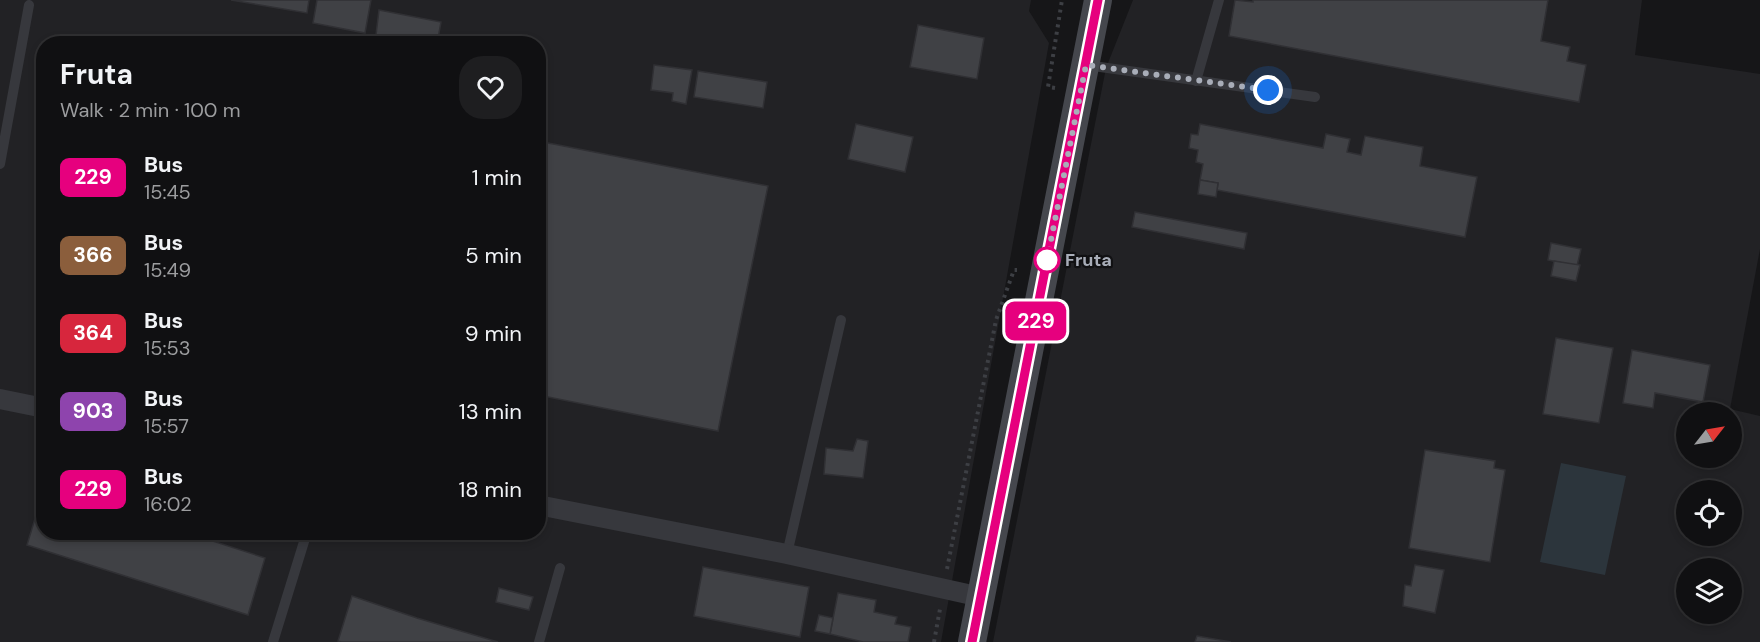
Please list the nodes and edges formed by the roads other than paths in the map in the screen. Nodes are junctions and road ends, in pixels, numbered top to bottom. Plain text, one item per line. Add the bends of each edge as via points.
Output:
1 (1098, 0) edge
2 (1219, 0) edge
3 (29, 5) dead end
4 (1086, 65) junction
5 (1196, 81) junction
6 (1315, 97) dead end
7 (0, 164) edge
8 (841, 320) dead end
9 (0, 399) edge
10 (36, 406) edge
11 (546, 507) edge
12 (306, 540) edge
13 (787, 554) junction
14 (560, 568) dead end
15 (981, 597) junction
16 (276, 641) edge
17 (539, 642) edge
18 (972, 642) edge

1 - 4 main road
2 - 5 lane
3 - 7 lane
4 - 5 lane
4 - 15 main road
5 - 6 lane
8 - 13 lane
9 - 10 street
11 - 13 street
12 - 16 lane
13 - 15 street
14 - 17 lane
15 - 18 main road

